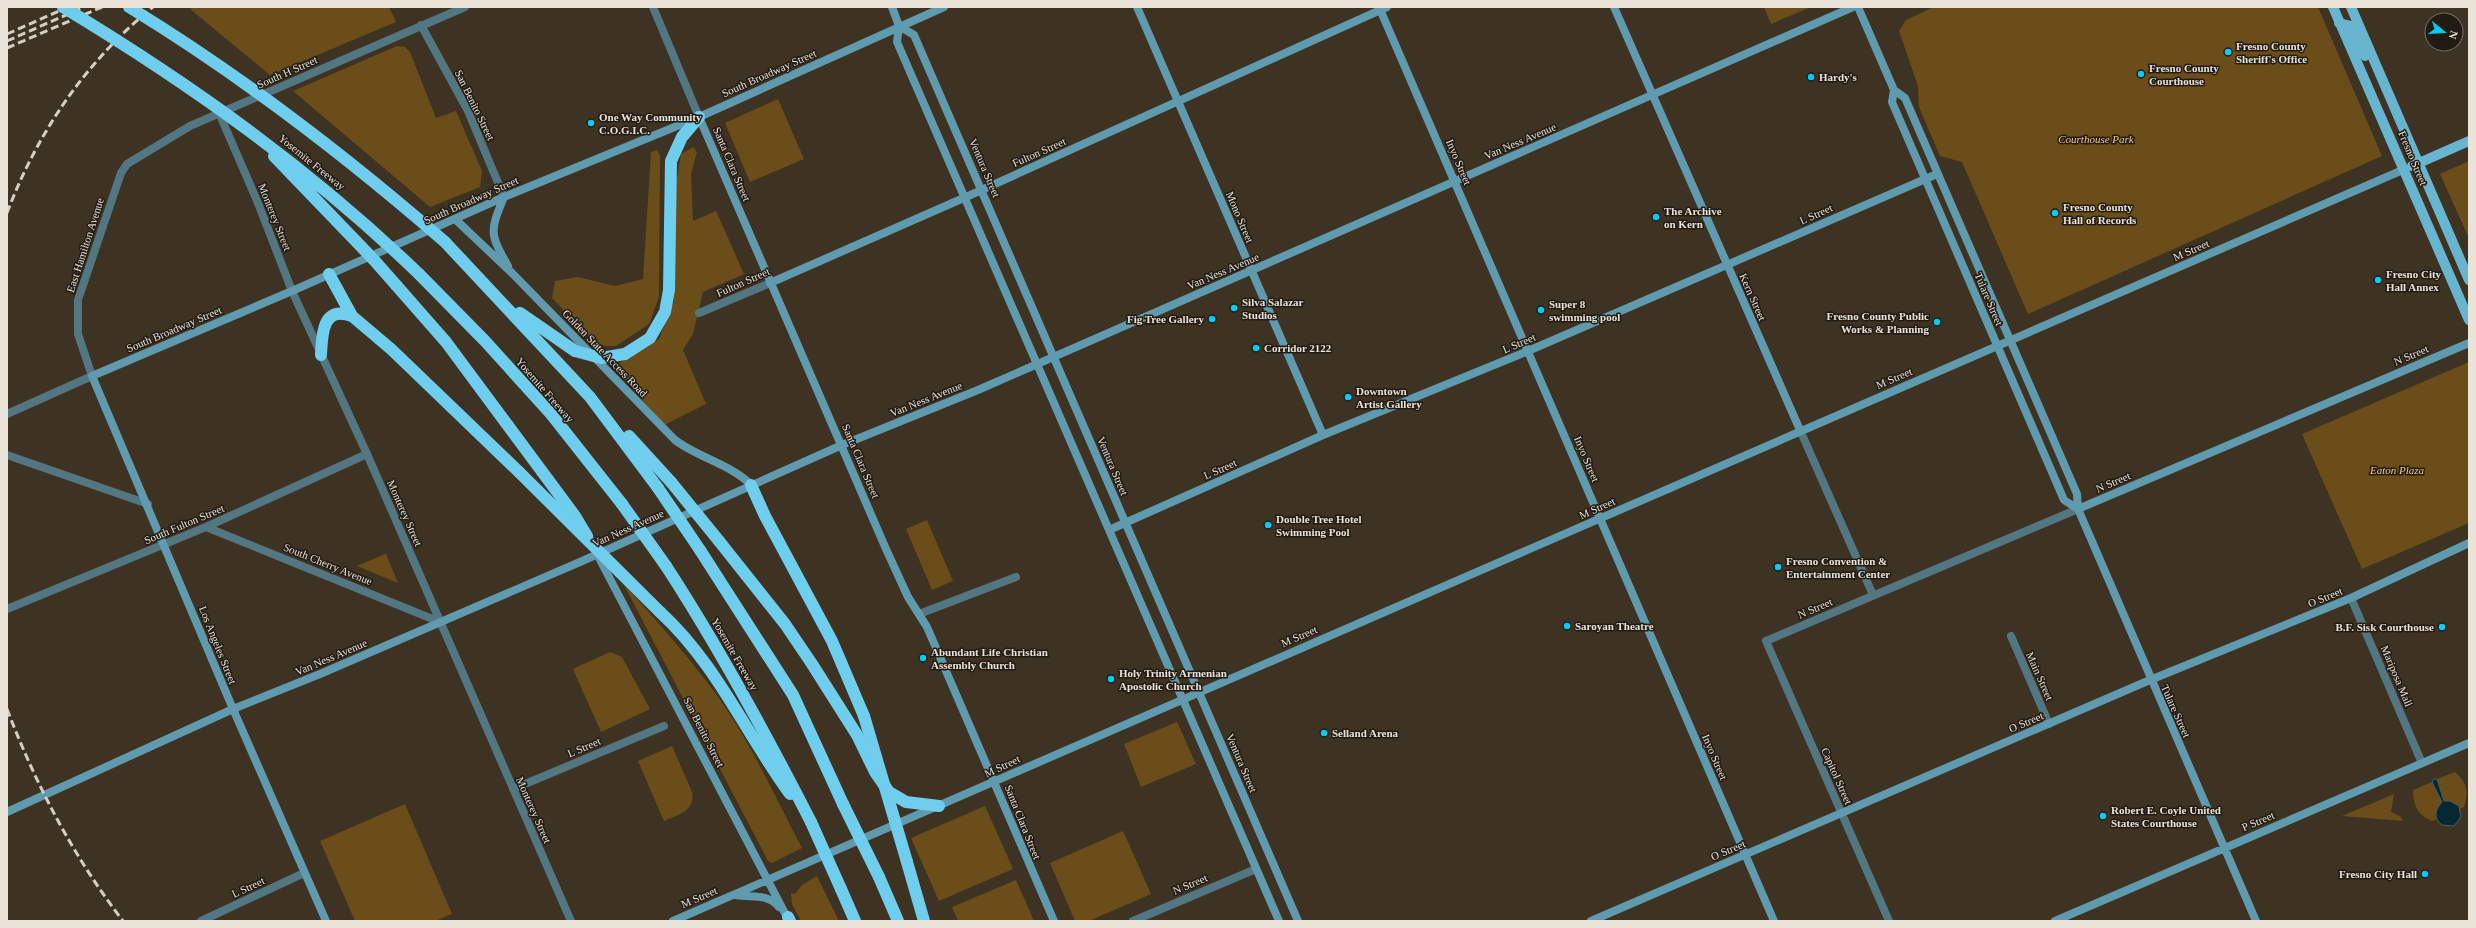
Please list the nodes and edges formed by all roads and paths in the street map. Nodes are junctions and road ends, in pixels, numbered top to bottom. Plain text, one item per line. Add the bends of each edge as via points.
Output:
1 (63, 7) edge
2 (129, 7) edge
3 (465, 7) edge
4 (653, 7) edge
5 (892, 7) edge
6 (944, 7) edge
7 (1137, 7) edge
8 (1614, 7) edge
9 (1853, 7) edge
10 (1858, 7) edge
11 (2333, 7) edge
12 (2351, 7) edge
13 (1382, 8) edge
14 (2339, 23) junction
15 (421, 25) junction
16 (900, 26) junction
17 (1894, 90) junction
18 (2389, 92) junction
19 (1653, 95) junction
20 (1178, 102) junction
21 (219, 113) junction
22 (700, 117) junction
23 (243, 124) junction
24 (2469, 141) edge
25 (2418, 164) junction
26 (123, 168) joint
27 (2405, 169) junction
28 (1937, 174) junction
29 (1925, 179) junction
30 (1454, 181) junction
31 (982, 189) junction
32 (504, 196) junction
33 (966, 197) junction
34 (455, 219) junction
35 (1727, 265) junction
36 (1252, 271) junction
37 (512, 273) junction
38 (329, 274) junction
39 (2469, 280) edge
40 (770, 282) junction
41 (292, 291) junction
42 (492, 294) junction
43 (699, 313) dead end
44 (352, 316) junction
45 (2469, 320) edge
46 (2010, 340) junction
47 (2469, 343) edge
48 (1997, 346) junction
49 (1528, 351) junction
50 (321, 355) junction
51 (1055, 355) junction
52 (1038, 364) junction
53 (92, 376) junction
54 (590, 397) junction
55 (7, 414) edge
56 (1800, 430) junction
57 (1324, 435) junction
58 (842, 445) junction
59 (367, 454) junction
60 (7, 455) edge
61 (751, 485) junction
62 (148, 504) junction
63 (2078, 509) junction
64 (1601, 519) junction
65 (1124, 523) junction
66 (206, 527) junction
67 (1109, 530) junction
68 (2469, 543) edge
69 (165, 544) junction
70 (598, 554) junction
71 (1016, 577) dead end
72 (1873, 595) junction
73 (2351, 598) junction
74 (7, 609) edge
75 (919, 614) junction
76 (440, 622) junction
77 (2010, 636) dead end
78 (1766, 640) joint
79 (2150, 680) junction
80 (1200, 691) junction
81 (1183, 698) junction
82 (233, 709) junction
83 (2049, 724) junction
84 (664, 726) dead end
85 (2469, 743) edge
86 (2422, 763) junction
87 (995, 782) junction
88 (513, 789) junction
89 (939, 806) junction
90 (7, 812) edge
91 (1842, 814) junction
92 (811, 822) junction
93 (2224, 848) junction
94 (1744, 856) junction
95 (1256, 868) junction
96 (304, 873) junction
97 (767, 880) junction
98 (734, 895) junction
99 (789, 920) edge
100 (201, 921) edge
101 (326, 921) edge
102 (571, 921) edge
103 (673, 921) edge
104 (855, 921) edge
105 (898, 921) edge
106 (924, 921) edge
107 (1054, 921) edge
108 (1133, 921) edge
109 (1279, 921) edge
110 (1298, 921) edge
111 (1591, 921) edge
112 (1774, 921) edge
113 (1889, 921) edge
114 (2055, 921) edge
115 (2256, 921) edge

1 - 23 highway, Yosemite Freeway, bridge via 168,72
2 - 42 highway, Yosemite Freeway, bridge via 193,46 312,132 445,242
3 - 15 street, South H Street
4 - 22 street, Santa Clara Street
5 - 16 street, Ventura Street
6 - 16 street, South Broadway Street
7 - 20 street, Mono Street
8 - 19 street, Kern Street
9 - 19 street, Van Ness Avenue
10 - 17 street, Tulare Street
11 - 14 main road, Fresno Street
12 - 18 main road, Fresno Street
13 - 20 street, Fulton Street
13 - 30 street, Inyo Street
14 - 18 main road via 2351,26 2376,77
14 - 27 main road, Fresno Street
15 - 21 street, South H Street
15 - 32 street, San Benito Street via 468,111
16 - 22 street, South Broadway Street
16 - 31 street, Ventura Street via 914,35
16 - 33 street, Ventura Street via 897,42
17 - 28 street, Tulare Street via 1905,98
17 - 29 street, Tulare Street via 1892,102
18 - 25 main road, Fresno Street
19 - 30 street, Van Ness Avenue
19 - 35 street, Kern Street
20 - 31 street, Fulton Street
20 - 36 street, Mono Street
21 - 26 street, South H Street via 190,126
21 - 41 street, Monterey Street
22 - 32 street, South Broadway Street
22 - 40 street, Santa Clara Street
22 - 42 highway, bridge via 682,137 671,161 669,290 665,312 650,338 625,354 602,358 574,352
23 - 70 highway, bridge via 369,254 446,342 575,516
23 - 92 highway, Yosemite Freeway, bridge via 342,204 419,274 485,341 551,414 622,504 696,612 758,717
24 - 25 main road, M Street
25 - 27 main road, M Street
25 - 39 main road, Fresno Street
26 - 53 street, East Hamilton Avenue via 78,300 78,334
27 - 45 main road, Fresno Street
27 - 46 street, M Street
28 - 29 street, L Street
28 - 46 street, Tulare Street
29 - 35 street, L Street
29 - 48 street, Tulare Street
30 - 36 street, Van Ness Avenue
30 - 49 street, Inyo Street
31 - 33 street, Fulton Street
31 - 51 street, Ventura Street
32 - 34 street, South Broadway Street
32 - 37 street via 495,219 493,237
33 - 40 street, Fulton Street
33 - 52 street, Ventura Street
34 - 37 street, Golden State Access Road
34 - 38 street, South Broadway Street
35 - 49 street, L Street
35 - 56 street, Kern Street
36 - 51 street, Van Ness Avenue
36 - 57 street, Mono Street
37 - 61 street, Golden State Access Road via 675,440 703,458 742,475
38 - 41 street, South Broadway Street
38 - 44 highway
40 - 43 street, Fulton Street
40 - 58 street, Santa Clara Street
41 - 50 street, Monterey Street
41 - 53 street, South Broadway Street
42 - 54 highway, Yosemite Freeway via 546,347
44 - 50 highway via 345,313 337,314 326,322 322,329
44 - 92 highway, bridge via 391,349 519,472 690,643 723,688 772,769
46 - 48 street, M Street
46 - 63 street, Tulare Street via 2077,494
47 - 63 street, N Street
48 - 56 street, M Street
48 - 63 street, Tulare Street via 2064,500
49 - 57 street, L Street
49 - 64 street, Inyo Street
50 - 59 street, Monterey Street
51 - 52 street, Van Ness Avenue
51 - 65 street, Ventura Street
52 - 58 street, Van Ness Avenue
52 - 67 street, Ventura Street
53 - 55 street, South Broadway Street
53 - 62 street, Los Angeles Street
54 - 89 highway, bridge via 671,482 785,624 857,735 886,789 906,802
54 - 105 highway, Yosemite Freeway, bridge via 658,488 793,695
56 - 64 street, M Street
56 - 72 street, Kern Street
57 - 65 street, L Street
58 - 61 street, Van Ness Avenue
58 - 75 street, Santa Clara Street via 896,570
59 - 66 street, South Fulton Street
59 - 76 street, Monterey Street
60 - 62 street
61 - 70 street, Van Ness Avenue
61 - 106 highway, bridge via 832,641 864,716
62 - 69 street, Los Angeles Street
63 - 72 street, N Street
63 - 79 street, Tulare Street
64 - 80 street, M Street
64 - 94 street, Inyo Street
65 - 67 street, L Street
65 - 80 street, Ventura Street
66 - 69 street, South Fulton Street
66 - 76 street, South Cherry Avenue
67 - 81 street, Ventura Street
68 - 73 street, O Street
69 - 74 street, South Fulton Street
69 - 82 street, Los Angeles Street
70 - 76 street, Van Ness Avenue
70 - 97 street, San Benito Street
71 - 75 street
72 - 78 street, N Street
73 - 79 street, O Street
73 - 86 street, Mariposa Mall
75 - 87 street, Santa Clara Street
76 - 82 street, Van Ness Avenue
76 - 88 street, Monterey Street
77 - 83 street, Main Street
78 - 91 street, Capitol Street
79 - 83 street, O Street
79 - 93 street, Tulare Street
80 - 81 street, M Street
80 - 110 street, Ventura Street
81 - 87 street, M Street
81 - 95 street, Ventura Street
82 - 90 street, Van Ness Avenue
82 - 96 street, Los Angeles Street
83 - 91 street, O Street
84 - 88 street, L Street
85 - 86 street, P Street
86 - 93 street, P Street
87 - 89 street, M Street
87 - 107 street, Santa Clara Street
88 - 102 street, Monterey Street
89 - 97 street, M Street
91 - 94 street, O Street
91 - 113 street, Capitol Street
92 - 104 highway, Yosemite Freeway, bridge
93 - 114 street, P Street
93 - 115 street, Tulare Street
94 - 111 street, O Street
94 - 112 street, Inyo Street
95 - 108 street, N Street
95 - 109 street, Ventura Street
96 - 100 street, L Street
96 - 101 street, Los Angeles Street
97 - 98 street, M Street
97 - 99 street, San Benito Street
98 - 99 street, M Street via 771,900
98 - 103 street, M Street

